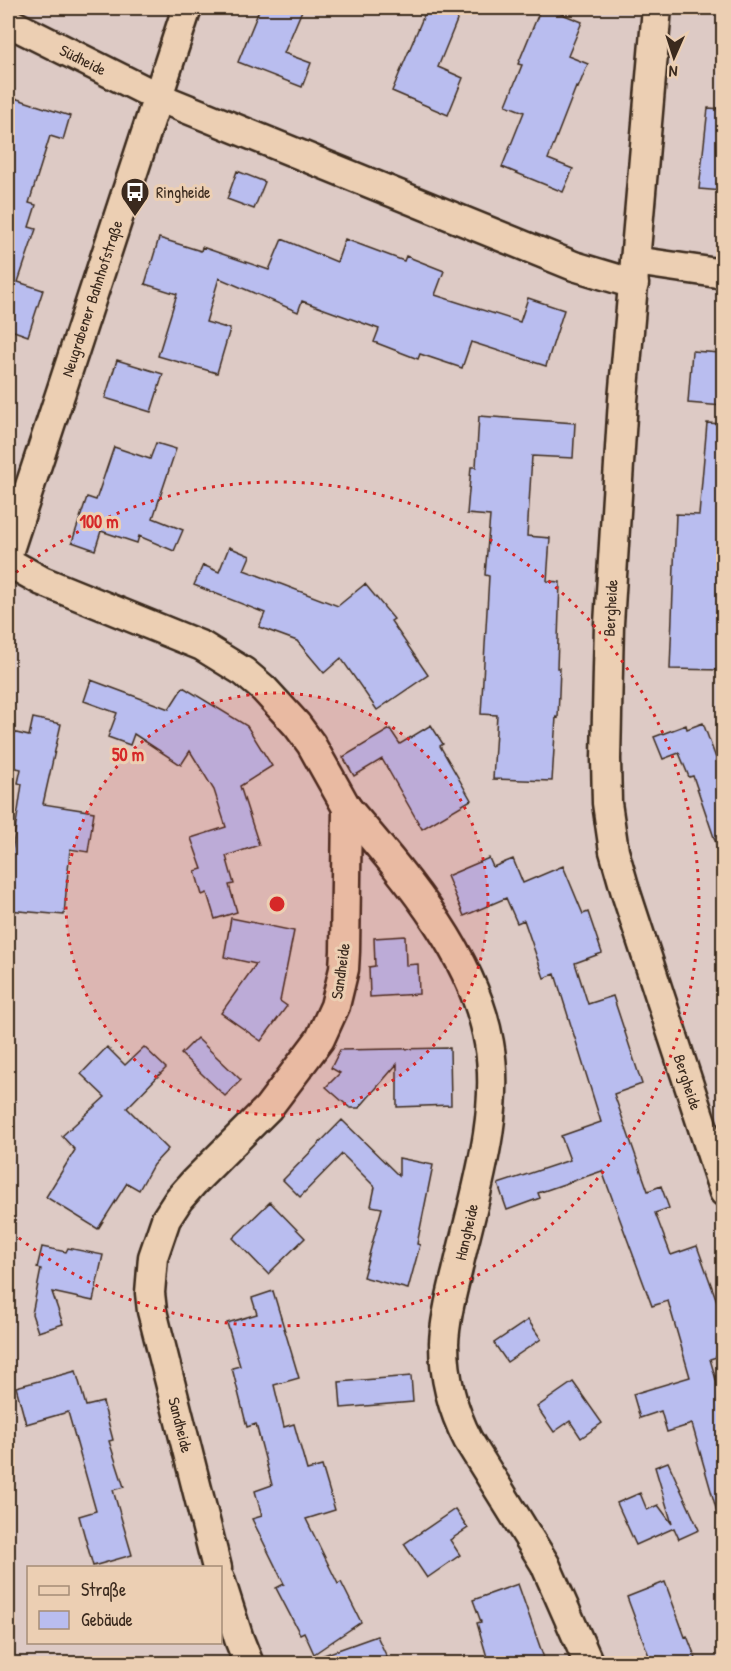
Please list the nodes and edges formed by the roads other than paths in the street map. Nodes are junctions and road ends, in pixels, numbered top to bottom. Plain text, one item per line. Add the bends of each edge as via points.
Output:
1 (187, 8) edge
2 (657, 8) edge
3 (8, 22) edge
4 (158, 97) junction
5 (634, 272) junction
6 (723, 274) edge
7 (8, 553) edge
8 (8, 562) edge
9 (347, 808) junction
10 (723, 1192) edge
11 (216, 1566) edge
12 (222, 1585) edge
13 (249, 1664) edge
14 (589, 1664) edge

1 - 4 street, Neugrabener Bahnhofstraße
2 - 5 street, Bergheide
3 - 4 street, Südheide
4 - 5 street via 574,266
4 - 7 street, Neugrabener Bahnhofstraße
5 - 6 street
5 - 10 street, Bergheide via 609,624 607,803 614,851 626,893
8 - 9 street via 42,581 202,646 244,672 297,724
9 - 11 street, Sandheide via 344,969 327,1026 268,1108 179,1199 162,1227 150,1274 152,1311
9 - 14 street, Hangheide via 403,874 443,932 482,1014 489,1043 492,1101 481,1168 448,1310 444,1342 448,1385 468,1440 545,1564
12 - 13 street

